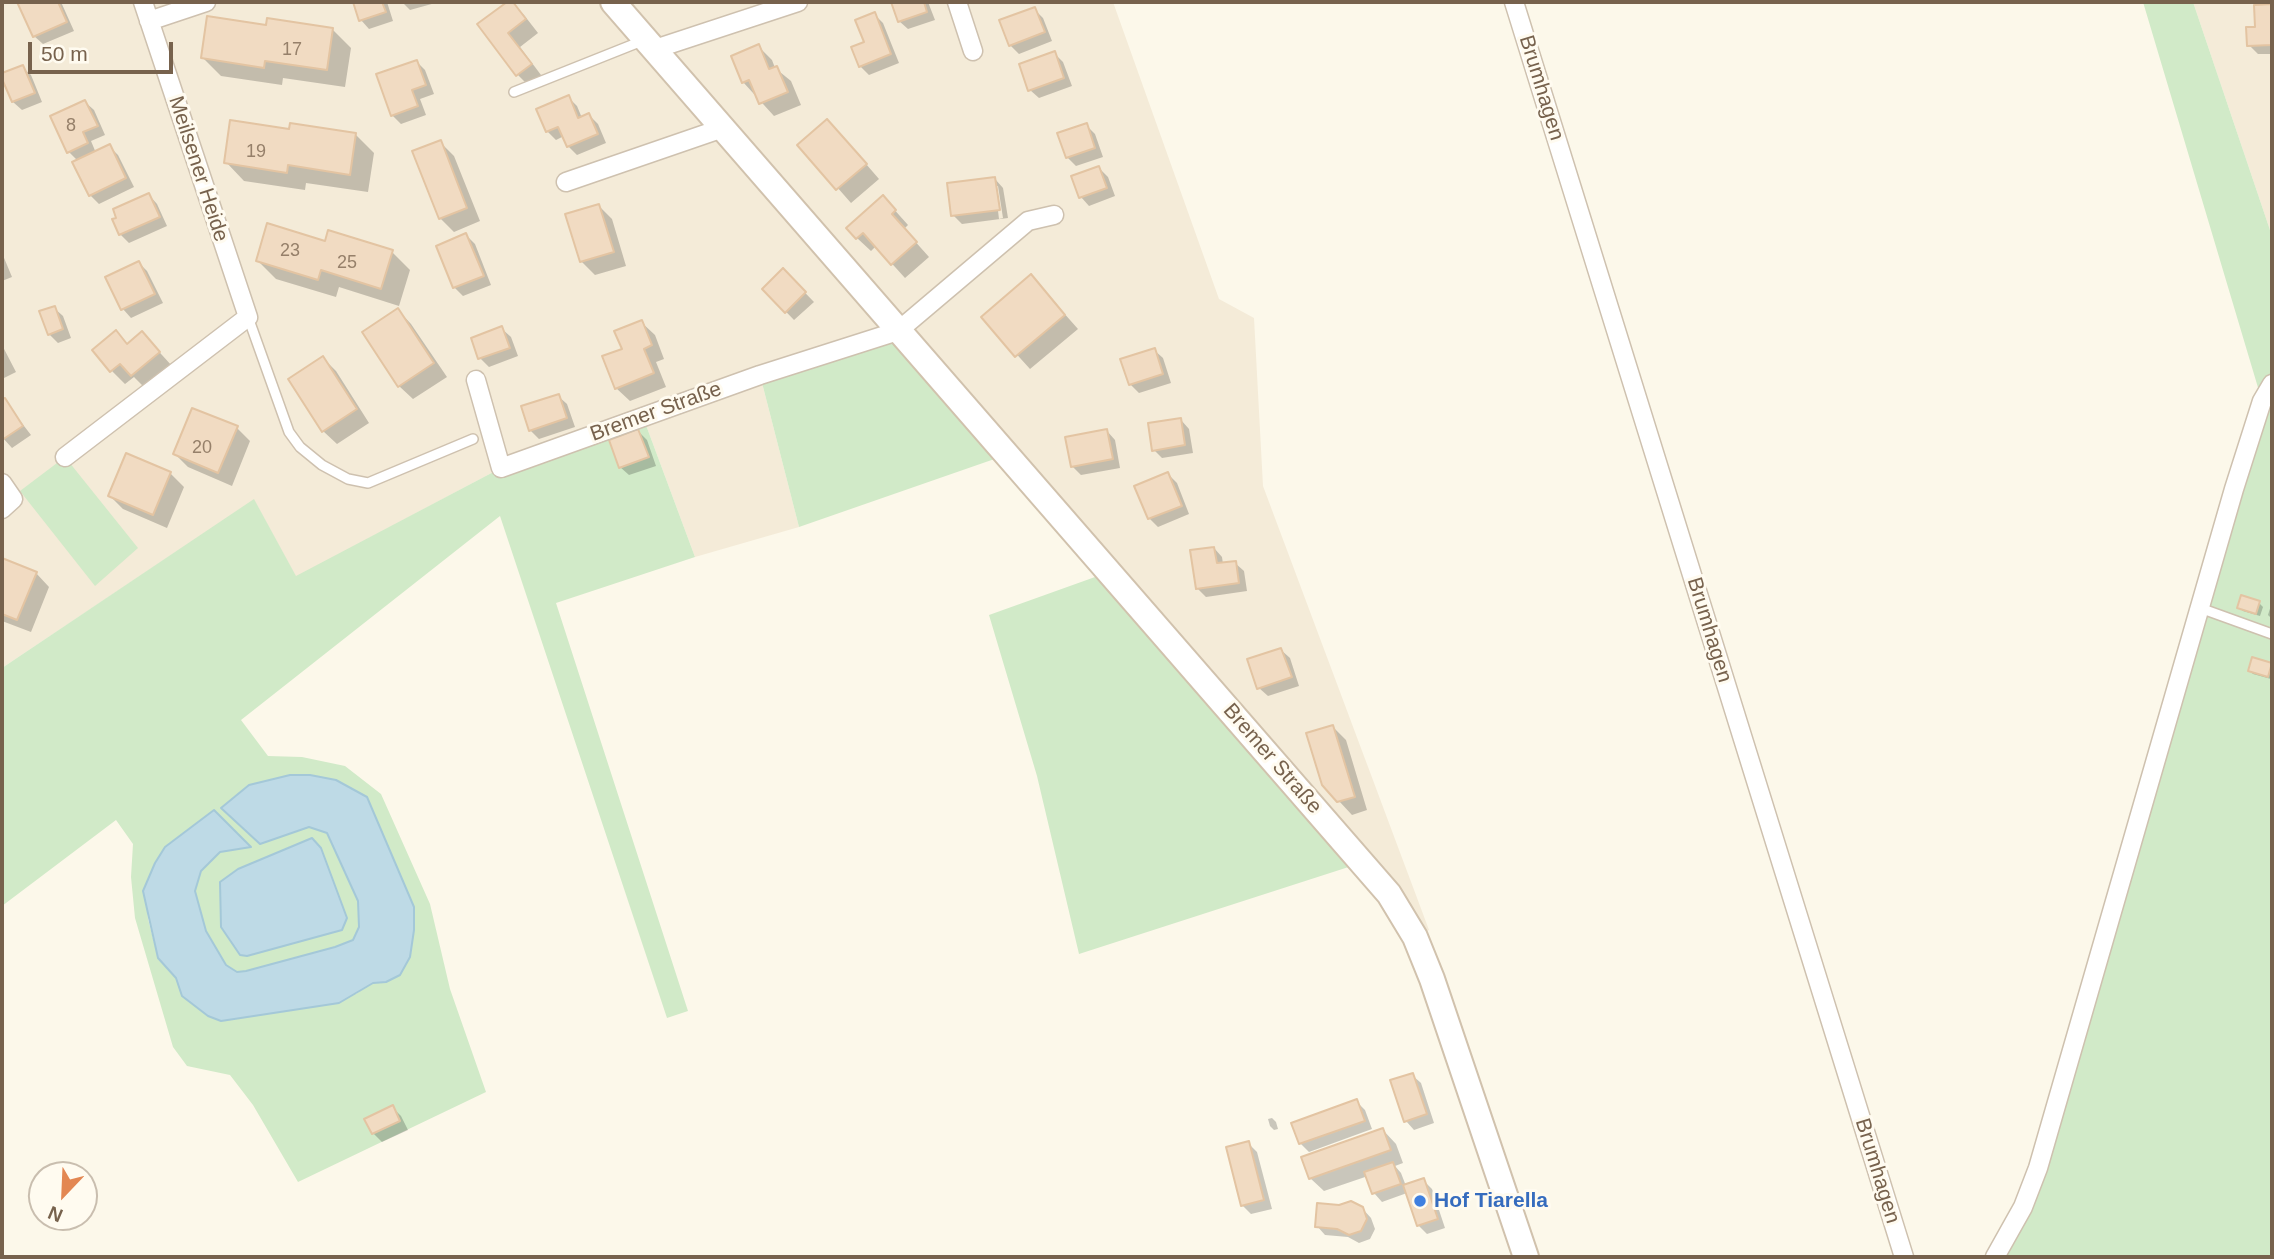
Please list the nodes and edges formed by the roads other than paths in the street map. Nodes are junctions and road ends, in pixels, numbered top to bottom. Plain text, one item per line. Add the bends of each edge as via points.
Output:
1 (143, 2) edge
2 (206, 2) edge
3 (613, 2) edge
4 (798, 2) edge
5 (957, 2) edge
6 (1514, 2) edge
7 (149, 21) junction
8 (651, 44) junction
9 (973, 51) dead end
10 (514, 92) dead end
11 (723, 128) junction
12 (566, 182) dead end
13 (1054, 215) dead end
14 (248, 317) junction
15 (898, 331) junction
16 (476, 380) dead end
17 (2272, 384) edge
18 (473, 439) dead end
19 (65, 457) dead end
20 (2, 483) edge
21 (2, 509) edge
22 (2200, 608) junction
23 (2272, 634) edge
24 (1526, 1257) edge
25 (1904, 1257) edge
26 (1995, 1257) edge

1 - 7 street, Meilsener Heide
2 - 7 street
3 - 8 street, Bremer Straße
4 - 8 street
5 - 9 street
6 - 25 street, Brumhagen
7 - 14 street, Meilsener Heide
8 - 10 lane
8 - 11 street, Bremer Straße
11 - 12 street
11 - 15 street, Bremer Straße
13 - 15 street, Bremer Straße via 1028,221
14 - 18 lane, Meilsener Heide via 289,432 322,465 348,479 368,483
14 - 19 street
15 - 16 street, Bremer Straße via 501,468
15 - 24 street, Bremer Straße via 1388,894 1415,937 1432,979
17 - 22 street via 2262,401
20 - 21 street via 13,499
22 - 23 lane
22 - 26 street via 2038,1168

